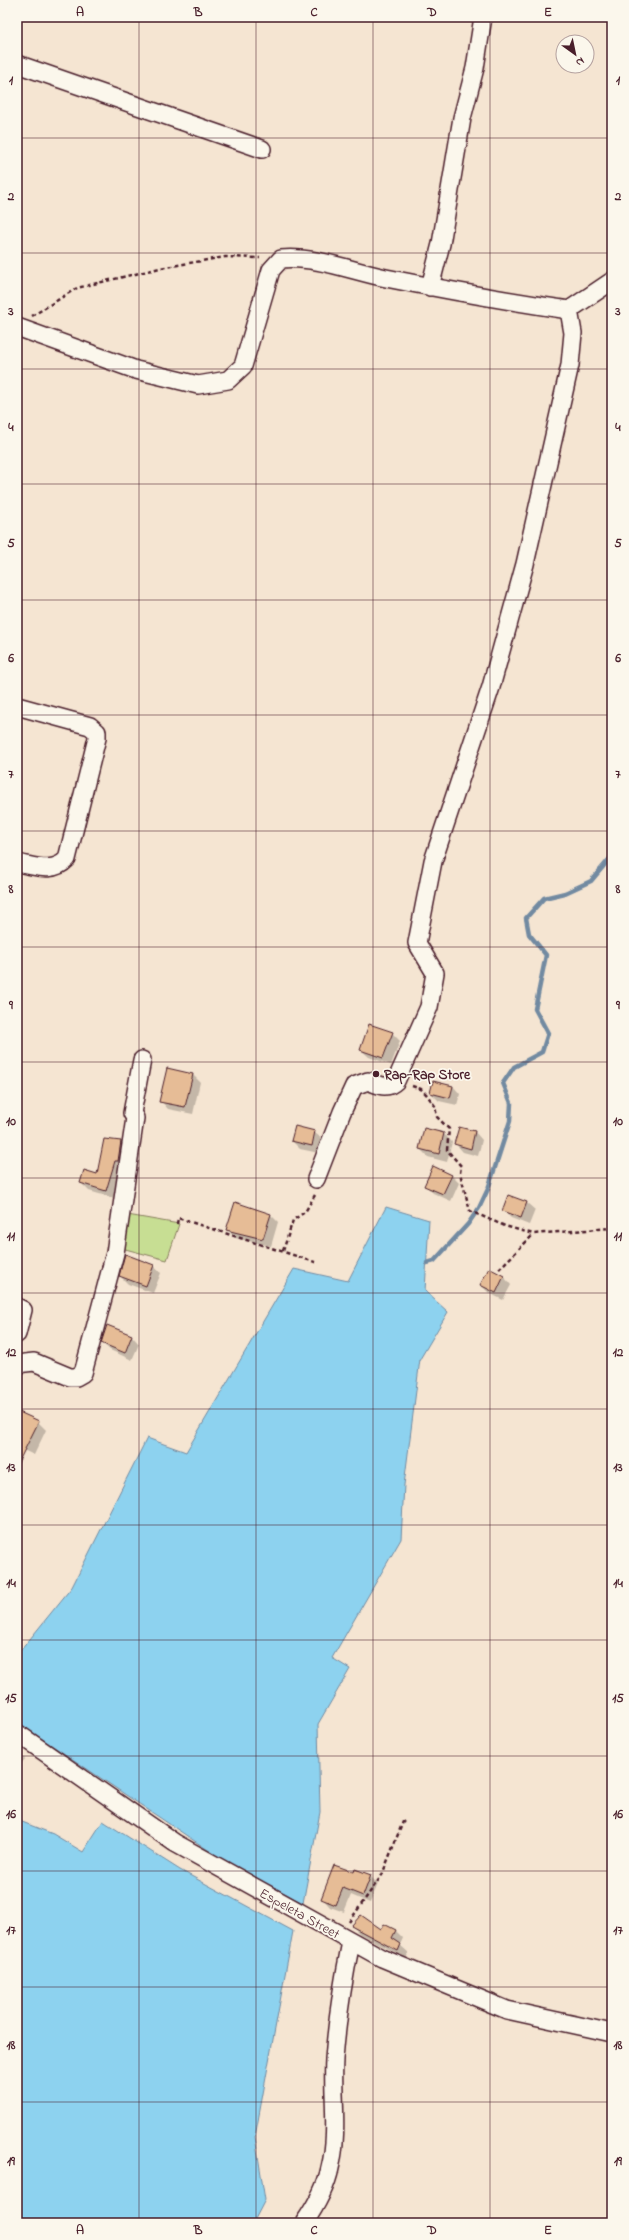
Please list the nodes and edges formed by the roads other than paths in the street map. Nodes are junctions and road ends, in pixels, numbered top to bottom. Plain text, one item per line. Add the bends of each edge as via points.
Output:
1 (483, 17) edge
2 (17, 64) edge
3 (262, 149) dead end
4 (612, 281) edge
5 (430, 287) junction
6 (569, 310) junction
7 (17, 327) edge
8 (17, 706) edge
9 (17, 862) edge
10 (142, 1060) dead end
11 (316, 1179) road end
12 (17, 1307) edge
13 (17, 1334) edge
14 (17, 1364) edge
15 (17, 1733) edge
16 (345, 1939) junction
17 (612, 2033) edge
18 (304, 2223) edge

1 - 5 street via 475,68 462,118 441,244
2 - 3 street
4 - 6 street
5 - 6 street
5 - 7 street via 315,261 281,259 271,270 243,366 228,380 198,385 136,370
6 - 11 street via 573,333 570,365 525,564 491,687 433,861 417,943 435,973 429,1007 396,1081 388,1087 368,1081 354,1086
8 - 9 street via 90,726 97,732 67,858 62,864 50,869
10 - 14 street via 132,1113 135,1118 114,1253 83,1373 70,1377 34,1362
12 - 13 street via 23,1310
15 - 16 street, Espeleta Street via 175,1843
16 - 17 street, Espeleta Street via 382,1958 507,2010
16 - 18 street via 334,2061 335,2124 330,2168 314,2207

